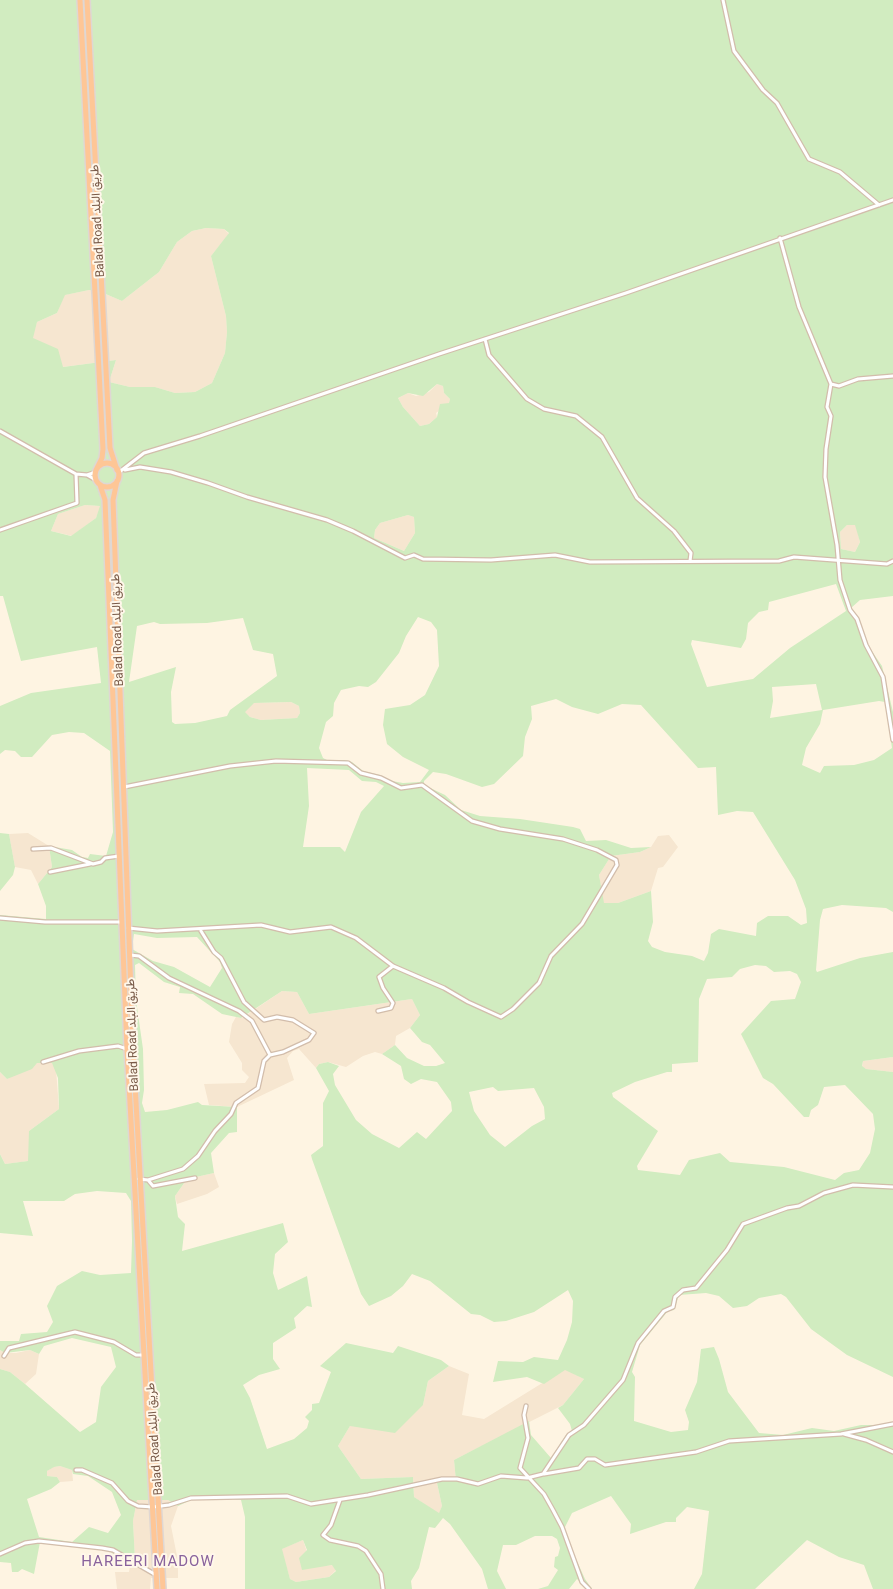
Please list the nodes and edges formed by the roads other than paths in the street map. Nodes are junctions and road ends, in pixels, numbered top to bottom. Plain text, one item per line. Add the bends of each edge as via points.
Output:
1 (80, 0) edge
2 (87, 0) edge
3 (723, 0) edge
4 (893, 200) edge
5 (879, 205) junction
6 (780, 238) junction
7 (485, 339) junction
8 (893, 376) edge
9 (831, 384) junction
10 (0, 430) edge
11 (96, 470) junction
12 (125, 470) junction
13 (118, 472) junction
14 (76, 474) junction
15 (86, 475) junction
16 (96, 480) junction
17 (117, 481) junction
18 (100, 485) junction
19 (0, 530) edge
20 (838, 559) junction
21 (690, 561) junction
22 (893, 561) edge
23 (893, 740) edge
24 (123, 787) junction
25 (33, 848) dead end
26 (119, 856) junction
27 (93, 864) junction
28 (50, 872) dead end
29 (0, 918) edge
30 (122, 922) junction
31 (128, 928) junction
32 (201, 930) junction
33 (129, 955) junction
34 (393, 966) junction
35 (378, 1011) dead end
36 (126, 1049) junction
37 (270, 1055) junction
38 (43, 1062) dead end
39 (195, 1178) dead end
40 (136, 1179) junction
41 (148, 1180) junction
42 (893, 1187) edge
43 (144, 1355) junction
44 (4, 1356) dead end
45 (526, 1406) dead end
46 (893, 1424) edge
47 (841, 1434) junction
48 (893, 1452) edge
49 (76, 1470) dead end
50 (543, 1474) junction
51 (527, 1478) junction
52 (340, 1500) junction
53 (159, 1506) junction
54 (153, 1507) junction
55 (0, 1554) edge
56 (156, 1575) junction
57 (157, 1589) edge
58 (163, 1589) edge
59 (383, 1589) edge
60 (589, 1589) edge

1 - 11 highway, Balad Road طريق البلد via 103,449
2 - 13 highway, Balad Road طريق البلد via 110,448
3 - 5 street via 734,50 763,90 777,102 808,159 840,172
4 - 5 street
5 - 6 street
6 - 7 street via 701,268
6 - 9 street via 799,307
7 - 12 street via 144,453
7 - 21 street via 489,355 527,399 544,409 576,416 599,434 637,498 674,531 691,553
8 - 9 street via 858,379 839,386
9 - 20 street via 827,407 831,416 825,477
10 - 14 street
11 - 13 highway via 107,464
11 - 15 street
11 - 16 highway
12 - 13 street
12 - 21 street via 140,467 164,471 327,520 405,558 414,555 491,560 555,555 590,562
13 - 17 highway
14 - 15 street
14 - 19 street via 77,503
15 - 16 street
16 - 18 highway
17 - 18 highway via 111,486
17 - 24 highway, Balad Road طريق البلد via 113,500
18 - 26 highway, Balad Road طريق البلد via 105,500
20 - 21 street via 794,557 778,561
20 - 22 street via 887,564
20 - 23 street via 846,602 883,677
24 - 31 highway, Balad Road طريق البلد
24 - 34 street via 230,766 276,761 348,763 362,773 401,788 422,785 472,820 500,829 563,838 616,860 618,865 582,924 551,956 539,983 501,1017
25 - 27 street via 51,848
26 - 27 street
26 - 30 highway, Balad Road طريق البلد
27 - 28 street
29 - 30 street via 45,922
30 - 36 highway, Balad Road طريق البلد
31 - 32 street
31 - 33 highway, Balad Road طريق البلد
32 - 34 street via 261,925 290,932 331,927 356,938
32 - 37 street via 221,958 244,1002 264,1020 277,1017 293,1020 314,1033 308,1040
33 - 37 street via 139,956 169,978 239,1010 252,1021
33 - 40 highway, Balad Road طريق البلد
34 - 35 street via 379,977 393,1002 391,1008
36 - 38 street via 118,1046 79,1051
36 - 40 highway, Balad Road طريق البلد
37 - 41 street via 264,1061 258,1088 236,1103 198,1156 183,1169
39 - 41 street via 153,1186
40 - 41 street
40 - 43 highway, Balad Road طريق البلد
40 - 53 highway, Balad Road طريق البلد
42 - 50 street via 853,1185 743,1224 696,1288 683,1290 675,1297 672,1307 664,1310 638,1343 623,1380 584,1425 570,1435
43 - 44 street via 136,1355 114,1342 75,1332 9,1348
43 - 54 highway, Balad Road طريق البلد
45 - 51 street via 524,1415 528,1438 520,1468
46 - 47 street
47 - 48 street via 866,1440
47 - 50 street via 738,1440 696,1452 605,1465 595,1459 586,1459 579,1468
49 - 54 street via 112,1483 128,1501 138,1506
50 - 51 street
51 - 52 street via 501,1476 478,1484 442,1478 417,1486
51 - 60 street via 544,1494 562,1526 582,1582
52 - 53 street via 311,1504 287,1496 190,1498
52 - 59 street via 329,1529 323,1535 366,1551 381,1574
53 - 54 street
53 - 58 highway, Balad Road طريق البلد
54 - 56 highway, Balad Road طريق البلد
55 - 56 street via 39,1540 102,1548 113,1550
56 - 57 highway, Balad Road طريق البلد

